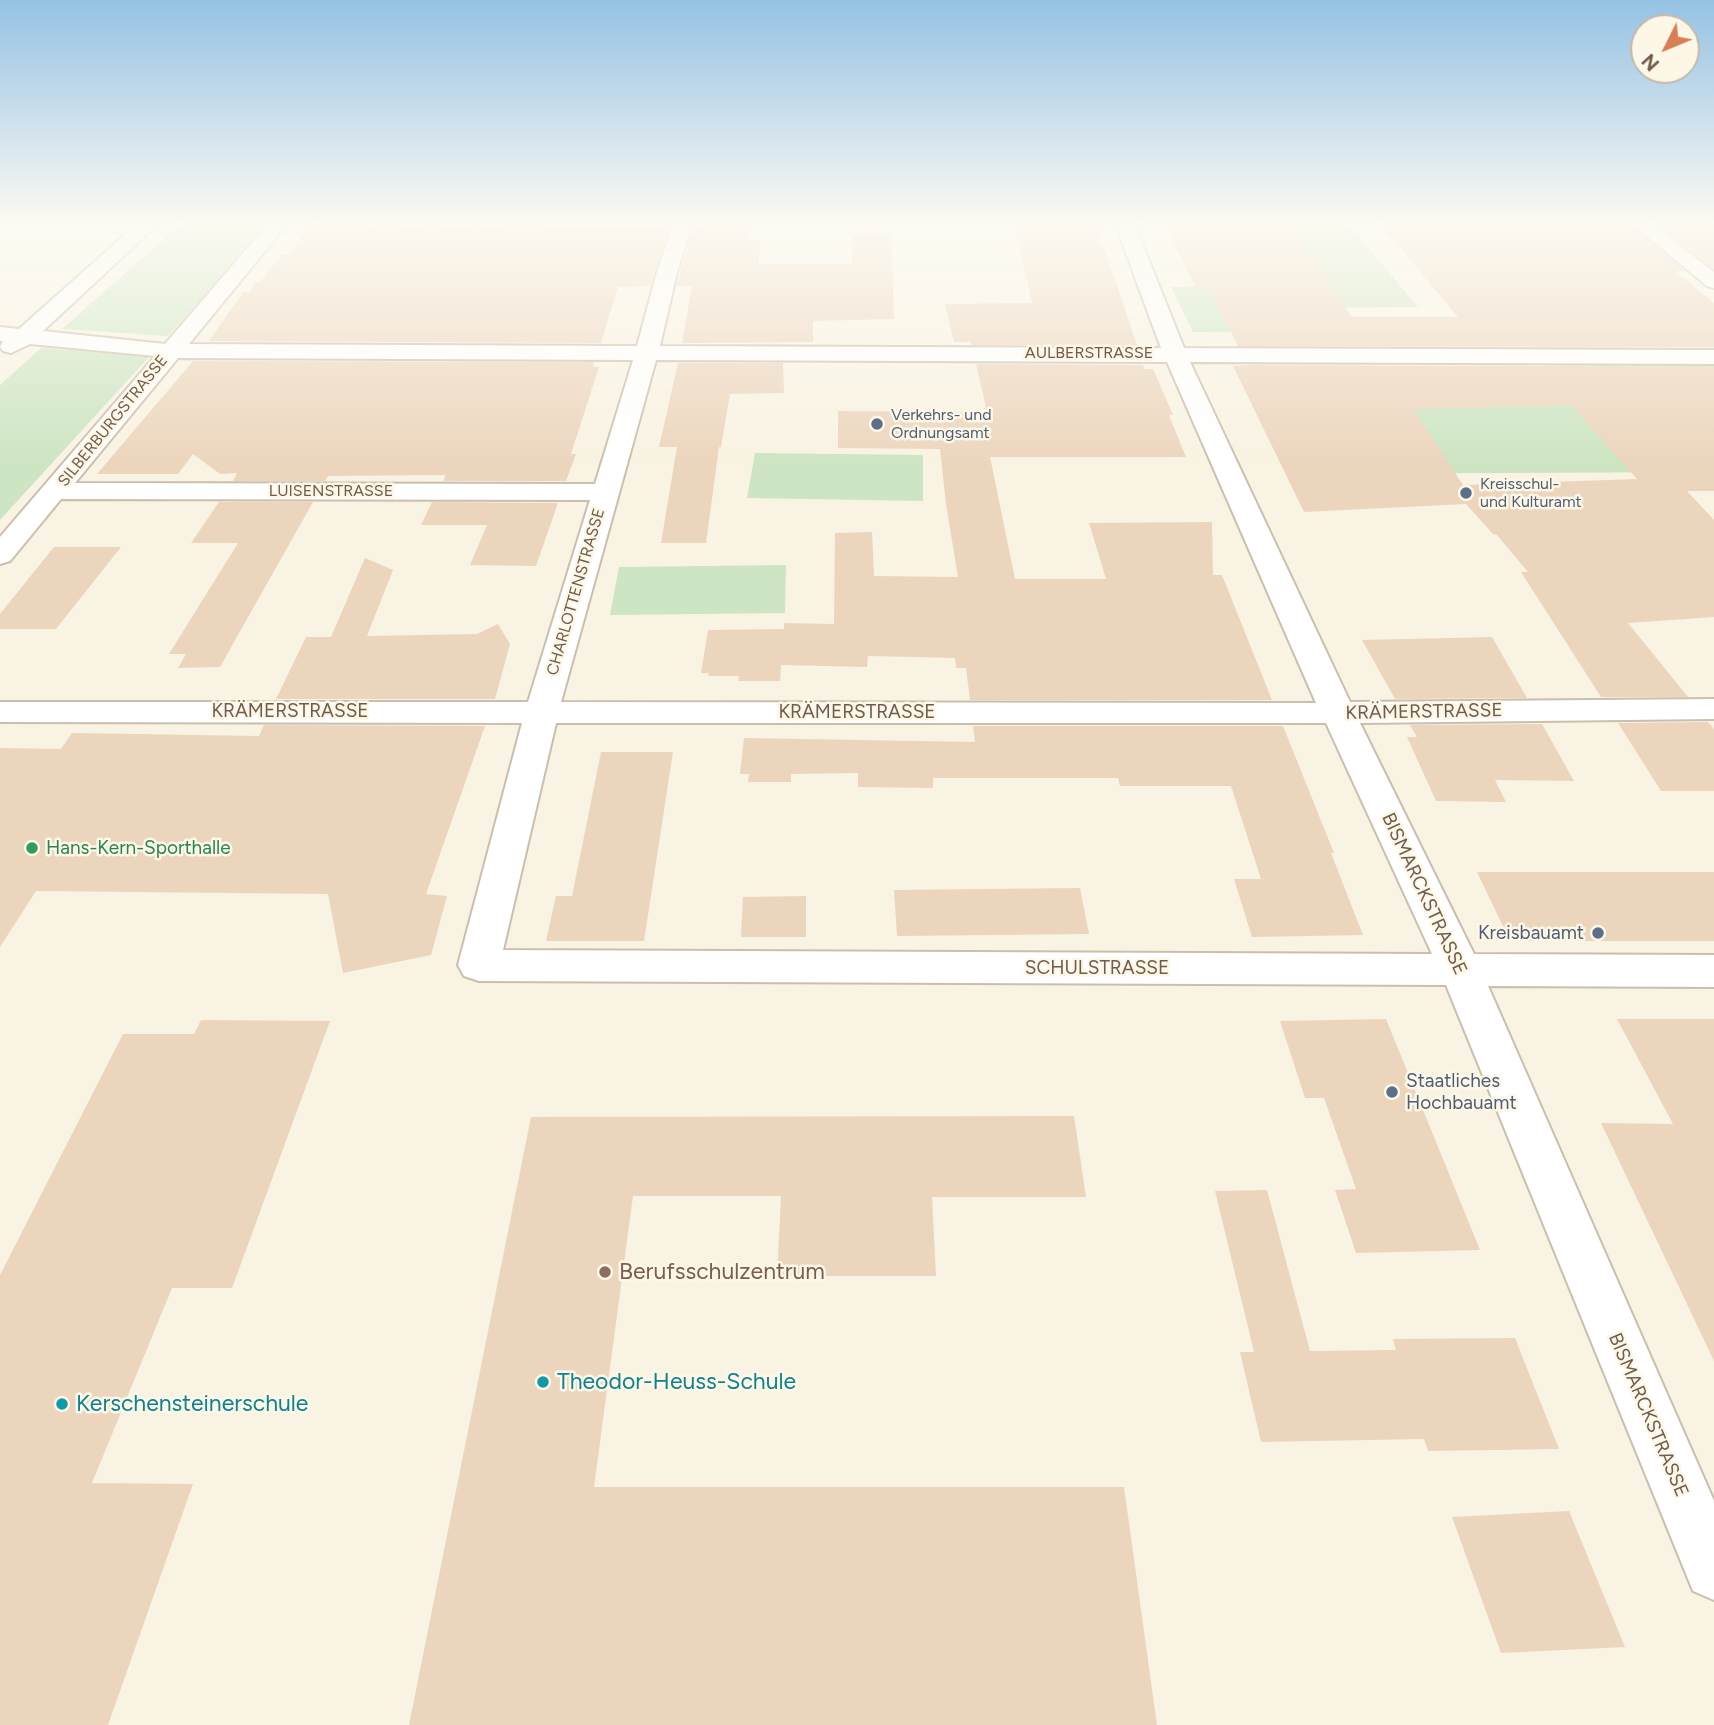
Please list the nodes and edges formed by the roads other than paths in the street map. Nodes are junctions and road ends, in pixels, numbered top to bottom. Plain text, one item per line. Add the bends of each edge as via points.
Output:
1 (61, 304) edge
2 (210, 304) edge
3 (659, 304) edge
4 (1155, 304) edge
5 (0, 334) edge
6 (23, 338) junction
7 (170, 351) junction
8 (647, 352) junction
9 (0, 353) edge
10 (1174, 354) junction
11 (1714, 357) edge
12 (56, 491) junction
13 (606, 492) junction
14 (0, 555) edge
15 (1714, 709) edge
16 (541, 710) junction
17 (0, 712) edge
18 (1338, 713) junction
19 (479, 965) joint
20 (1460, 969) junction
21 (1714, 971) edge
22 (1714, 1570) edge

1 - 6 street
2 - 7 street, SILBERBURGSTRASSE
3 - 8 street, CHARLOTTENSTRASSE
4 - 10 street, BISMARCKSTRASSE
5 - 6 street, AULBERSTRASSE
6 - 7 street, AULBERSTRASSE
6 - 9 street
7 - 8 street, AULBERSTRASSE
7 - 12 street, SILBERBURGSTRASSE
8 - 10 street, AULBERSTRASSE
8 - 13 street, CHARLOTTENSTRASSE
10 - 11 street, AULBERSTRASSE
10 - 18 street, BISMARCKSTRASSE
12 - 13 street, LUISENSTRASSE
12 - 14 street, SILBERBURGSTRASSE
13 - 16 street, CHARLOTTENSTRASSE
15 - 18 street, KRÄMERSTRASSE
16 - 17 street, KRÄMERSTRASSE
16 - 18 street, KRÄMERSTRASSE
16 - 19 street, CHARLOTTENSTRASSE
18 - 20 street, BISMARCKSTRASSE
19 - 20 street, SCHULSTRASSE
20 - 21 street, SCHULSTRASSE
20 - 22 street, BISMARCKSTRASSE

